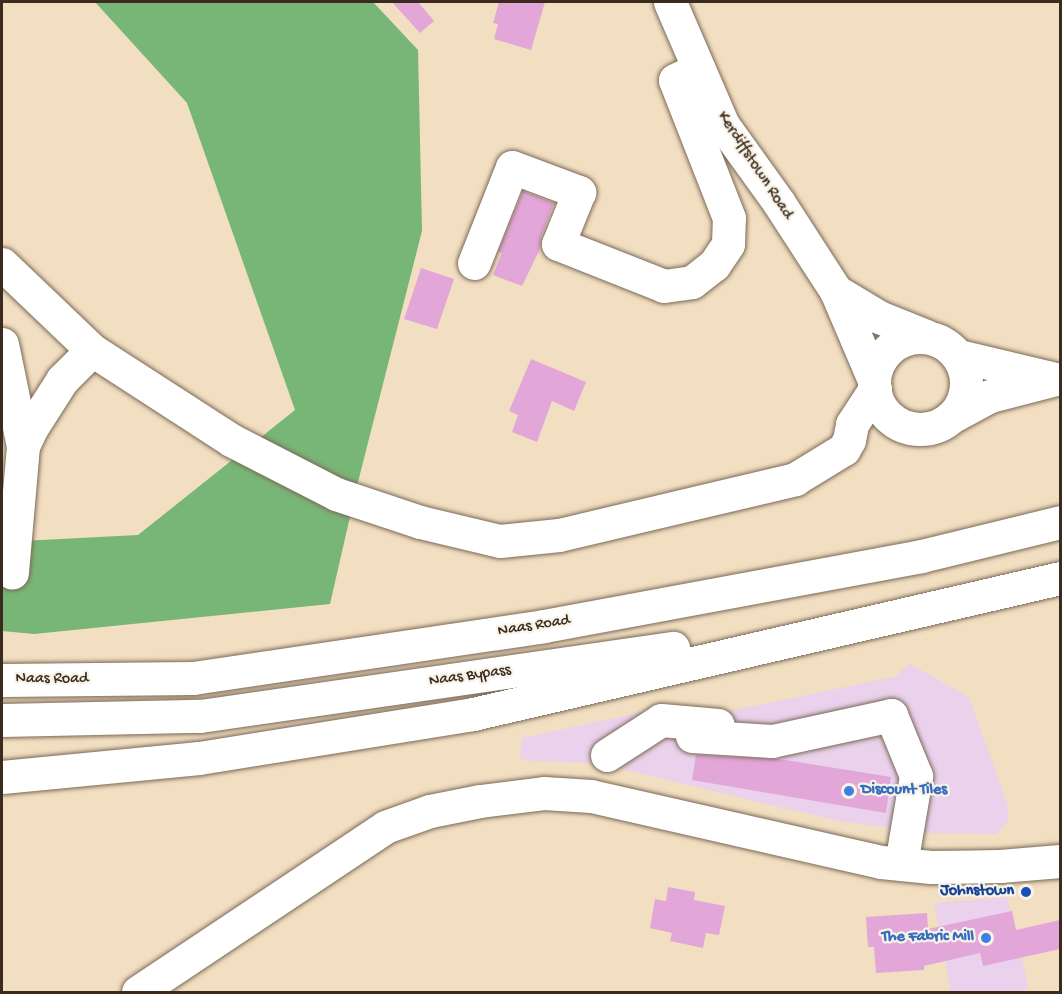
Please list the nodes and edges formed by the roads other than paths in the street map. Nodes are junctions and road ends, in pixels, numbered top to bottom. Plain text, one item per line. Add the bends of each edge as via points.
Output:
1 (670, 2) edge
2 (699, 69) junction
3 (474, 263) dead end
4 (2, 264) edge
5 (836, 291) junction
6 (926, 336) junction
7 (2, 344) edge
8 (92, 350) junction
9 (959, 356) junction
10 (1058, 379) edge
11 (874, 384) junction
12 (953, 416) junction
13 (903, 426) junction
14 (849, 440) junction
15 (23, 446) junction
16 (1060, 522) edge
17 (12, 573) dead end
18 (1060, 578) edge
19 (936, 608) junction
20 (2, 680) edge
21 (2, 720) edge
22 (692, 736) dead end
23 (763, 741) junction
24 (607, 755) dead end
25 (2, 777) edge
26 (1060, 861) edge
27 (901, 864) junction
28 (138, 993) edge

1 - 2 main road, Kerdiffstown Road
2 - 3 main road via 675,80 729,218 728,244 714,265 692,282 664,286 558,244 579,192 512,167
2 - 5 main road, Kerdiffstown Road via 723,125
4 - 8 main road
5 - 6 main road via 879,317
5 - 11 main road, Kerdiffstown Road
6 - 9 main road
6 - 11 main road via 901,340 890,347 876,367
7 - 15 main road
8 - 14 main road via 231,440 336,494 420,522 500,541 559,535 795,479 835,457
8 - 15 main road via 63,380
9 - 10 main road
9 - 12 main road via 967,381 966,394
10 - 12 main road via 990,396
11 - 13 main road via 881,408
11 - 14 main road via 852,424
12 - 13 main road via 929,429
13 - 14 main road via 865,440
15 - 17 main road
16 - 20 main road, Naas Road via 921,556 544,626 193,678
18 - 19 main road
19 - 21 main road, Naas Bypass via 200,716
19 - 25 main road via 473,714 199,758
22 - 23 main road
23 - 24 main road via 759,728 661,720
23 - 27 main road via 891,715 916,776
26 - 27 main road via 1000,866
27 - 28 main road via 591,796 544,793 480,801 430,811 385,827

